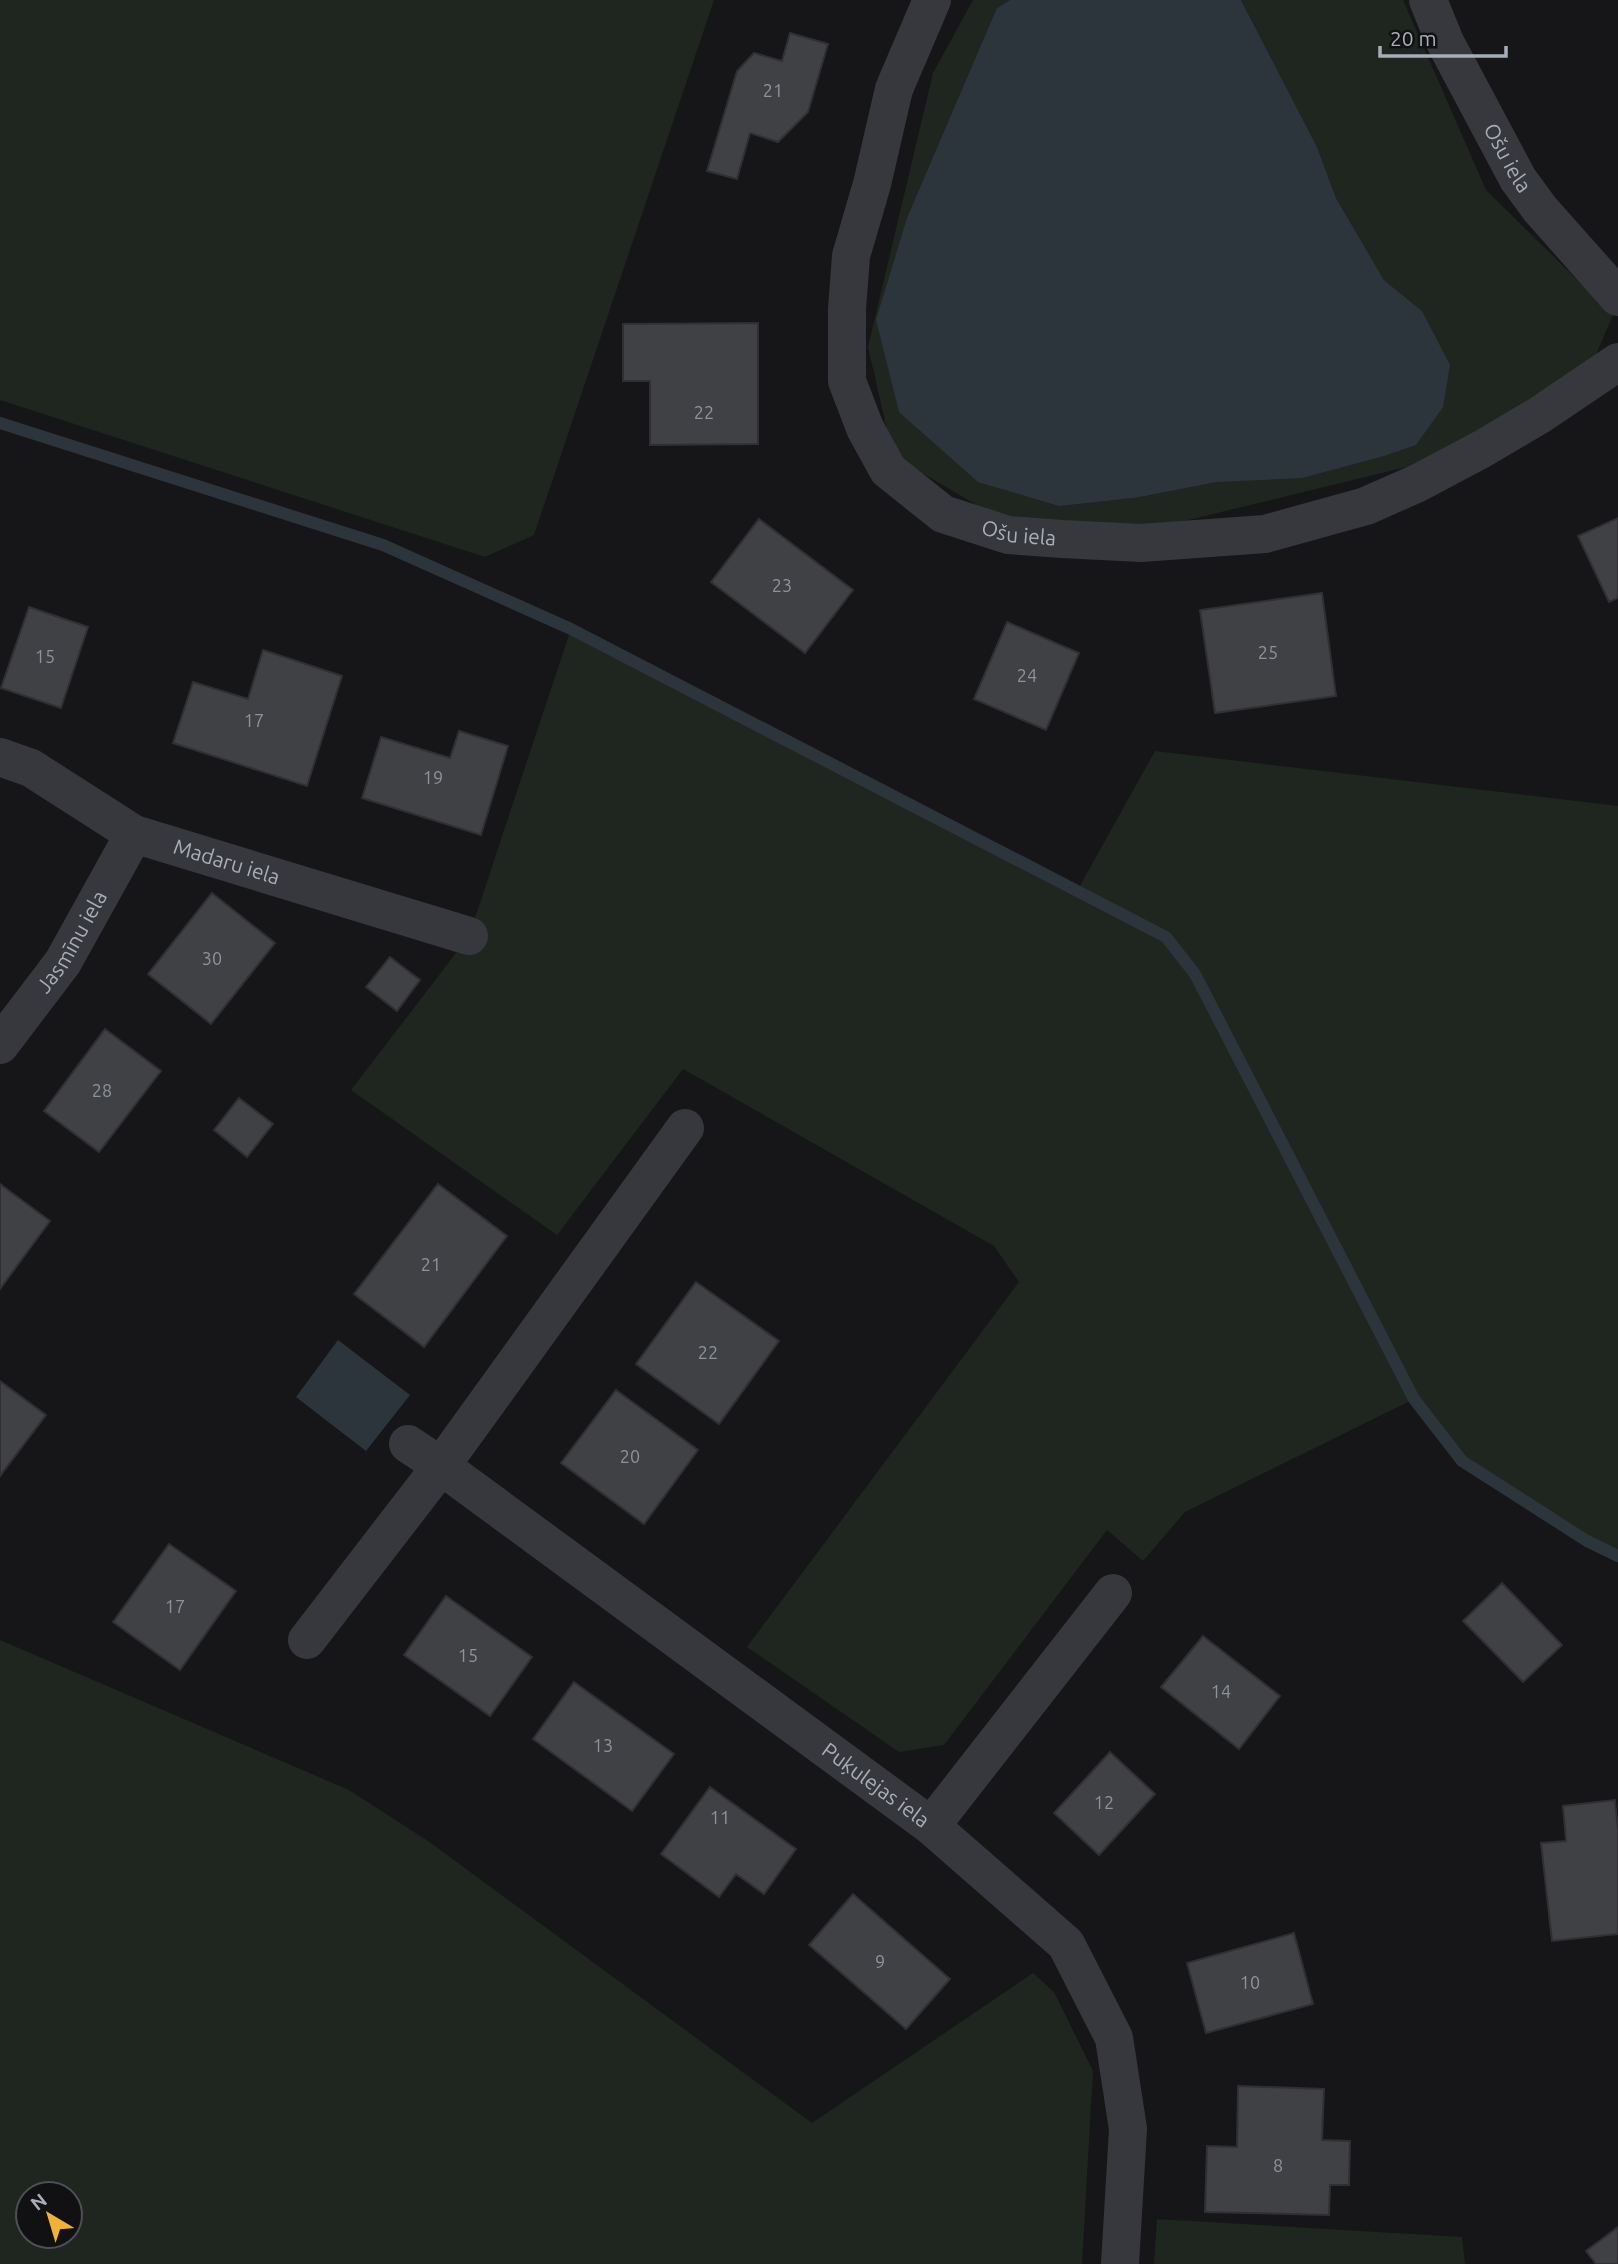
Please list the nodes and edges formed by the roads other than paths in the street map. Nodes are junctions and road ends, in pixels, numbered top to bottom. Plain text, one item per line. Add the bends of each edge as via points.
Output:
1 (932, 0) edge
2 (1428, 0) edge
3 (1618, 297) edge
4 (1618, 362) edge
5 (0, 757) edge
6 (134, 834) junction
7 (469, 936) dead end
8 (0, 1045) edge
9 (685, 1128) dead end
10 (408, 1444) dead end
11 (441, 1466) junction
12 (1113, 1593) dead end
13 (307, 1640) dead end
14 (931, 1826) junction
15 (1120, 2264) edge

1 - 4 street, Ošu iela via 894,89 851,256 847,381 888,470 943,514 1008,535 1062,539 1142,543 1265,534 1366,506 1418,483 1538,416
2 - 3 street, Ošu iela via 1445,42 1518,179
5 - 6 street, Madaru iela via 31,768
6 - 7 street, Madaru iela
6 - 8 street, Jasmīnu iela via 63,962
9 - 11 street
10 - 11 street, Puķulejas iela
11 - 13 street
11 - 14 street, Puķulejas iela
12 - 14 street
14 - 15 street, Puķulejas iela via 1066,1944 1114,2038 1128,2129

